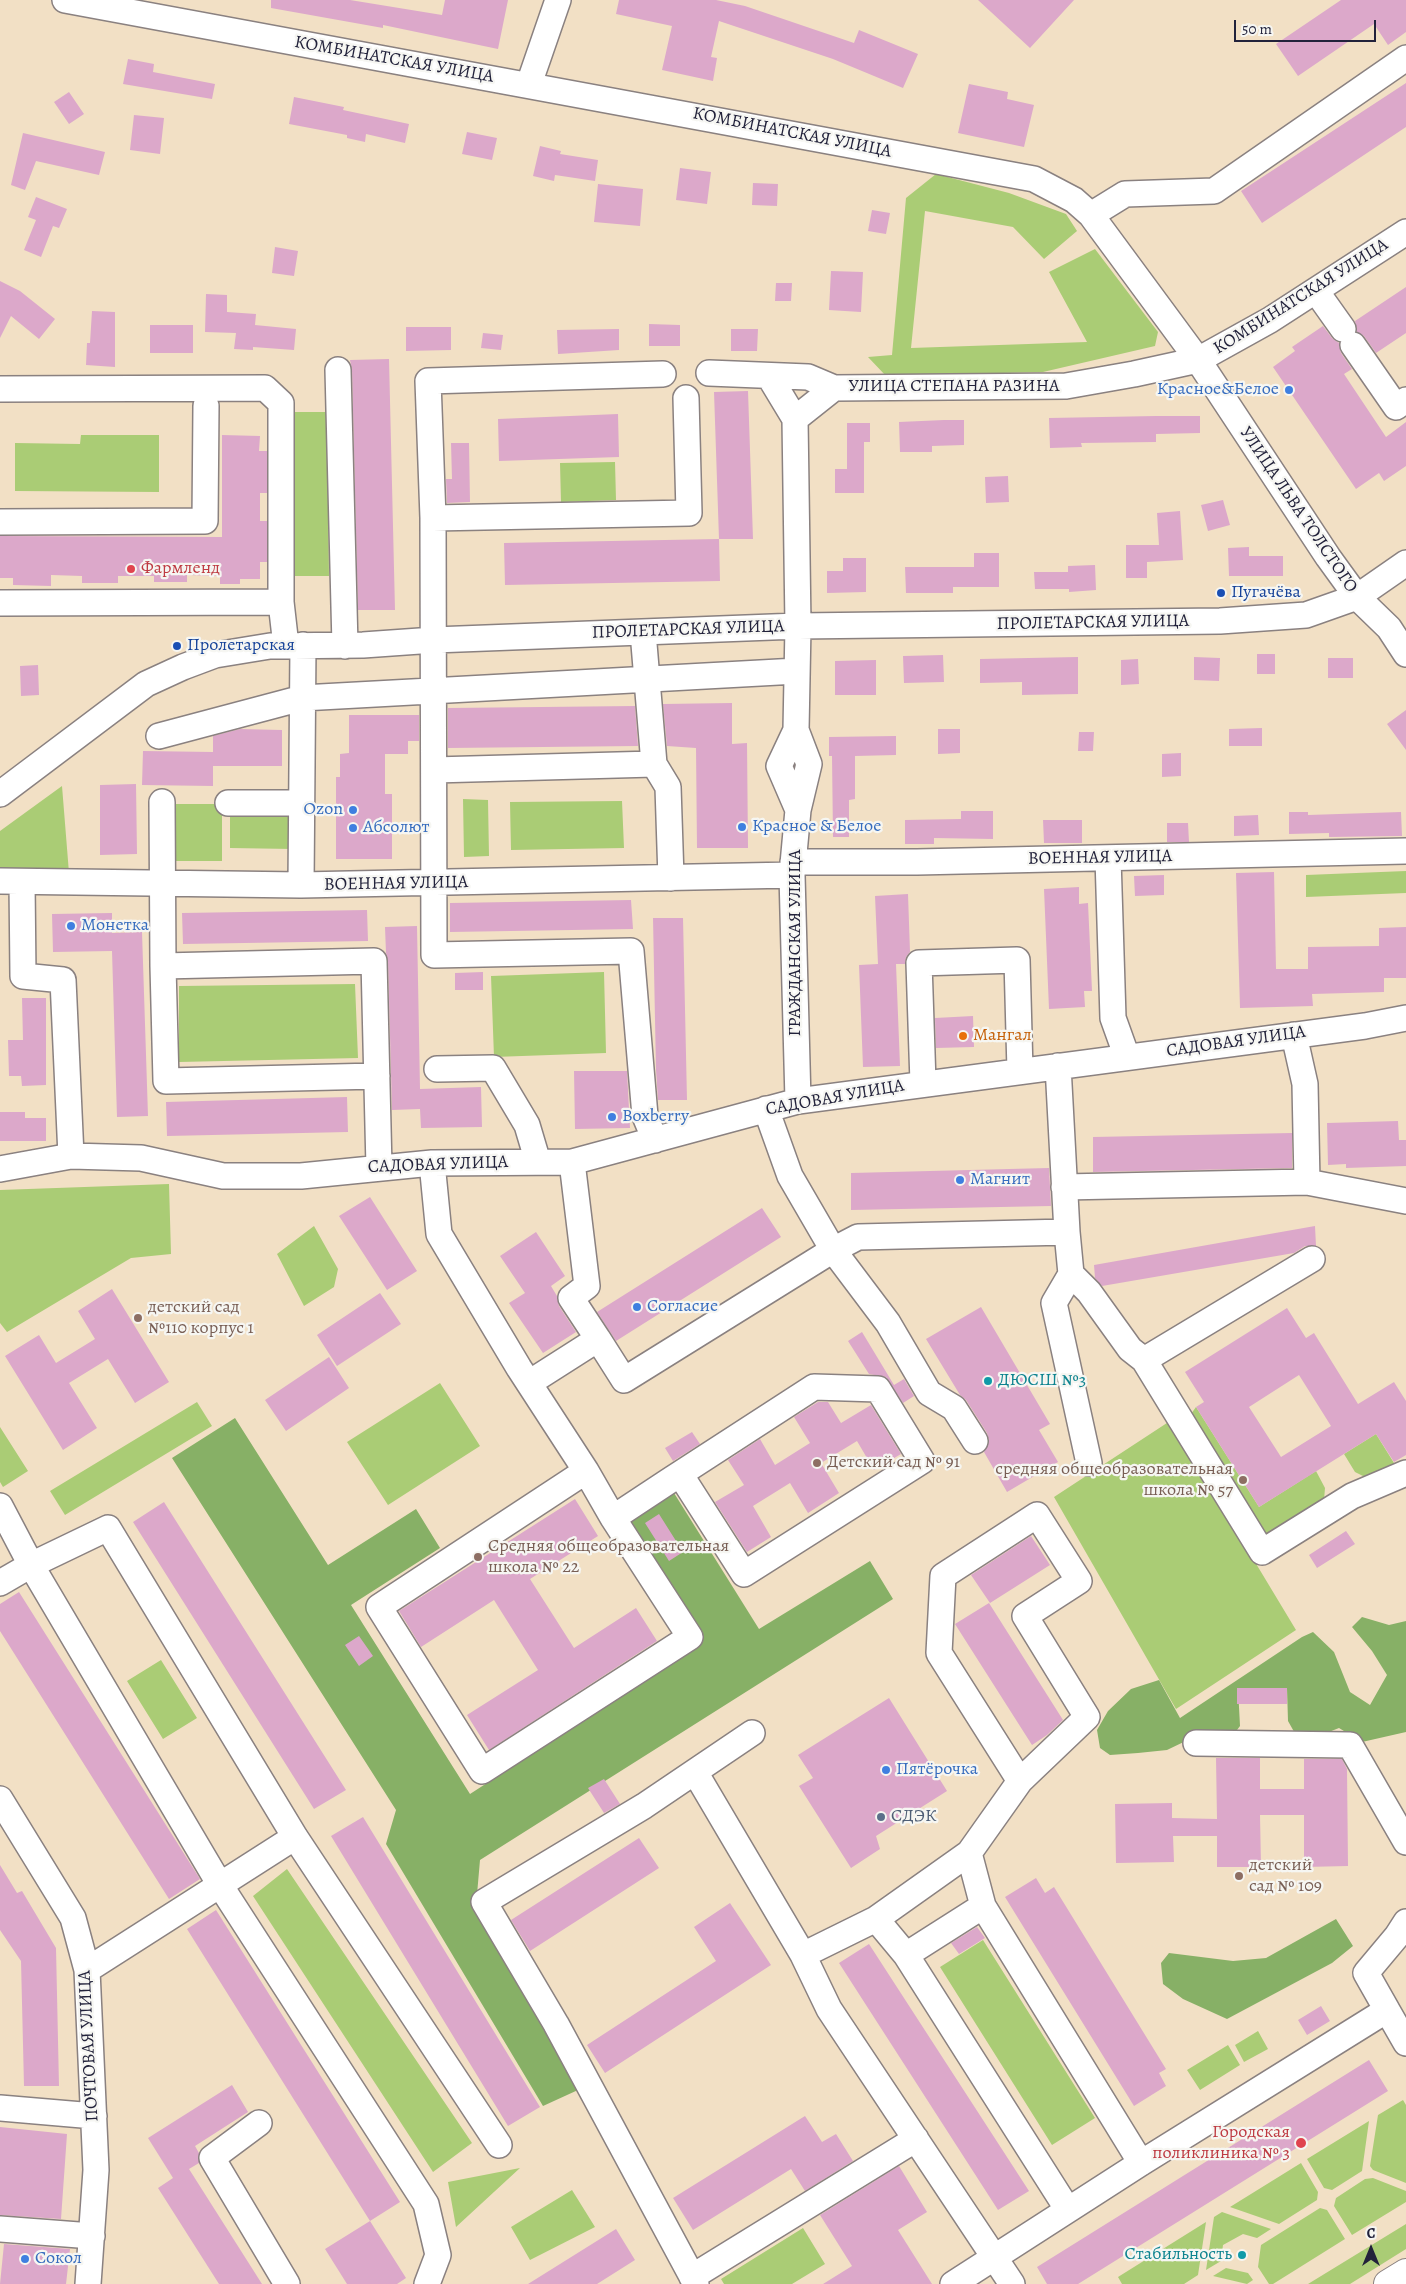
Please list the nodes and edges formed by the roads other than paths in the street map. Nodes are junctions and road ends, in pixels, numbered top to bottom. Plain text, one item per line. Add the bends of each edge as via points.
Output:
1 (65, 0) edge
2 (558, 0) edge
3 (1406, 58) edge
4 (529, 84) junction
5 (1091, 215) junction
6 (1406, 232) edge
7 (1316, 291) junction
8 (1198, 360) junction
9 (338, 370) dead end
10 (709, 373) dead end
11 (663, 374) dead end
12 (768, 376) junction
13 (834, 388) junction
14 (0, 389) edge
15 (686, 398) dead end
16 (1406, 400) edge
17 (281, 403) junction
18 (0, 406) edge
19 (206, 406) junction
20 (795, 420) junction
21 (432, 518) junction
22 (0, 522) edge
23 (1406, 563) edge
24 (1357, 597) junction
25 (281, 602) junction
26 (0, 603) edge
27 (798, 626) junction
28 (643, 632) junction
29 (434, 640) junction
30 (294, 645) junction
31 (345, 646) junction
32 (1406, 654) edge
33 (797, 671) junction
34 (647, 680) junction
35 (434, 689) junction
36 (302, 698) junction
37 (159, 736) dead end
38 (654, 764) junction
39 (434, 770) junction
40 (2, 789) edge
41 (162, 802) dead end
42 (228, 803) dead end
43 (301, 803) junction
44 (1406, 851) edge
45 (1108, 858) junction
46 (792, 869) junction
47 (671, 878) junction
48 (11, 882) edge
49 (433, 884) junction
50 (162, 885) junction
51 (301, 886) junction
52 (163, 966) junction
53 (1406, 1018) edge
54 (1294, 1035) junction
55 (1127, 1057) junction
56 (1058, 1066) junction
57 (437, 1069) dead end
58 (1020, 1071) junction
59 (377, 1076) junction
60 (922, 1083) junction
61 (798, 1101) junction
62 (766, 1110) junction
63 (655, 1140) junction
64 (71, 1156) junction
65 (538, 1162) junction
66 (572, 1162) junction
67 (432, 1163) junction
68 (379, 1168) junction
69 (0, 1169) edge
70 (1307, 1182) junction
71 (1064, 1187) junction
72 (1406, 1201) edge
73 (1067, 1232) junction
74 (833, 1250) junction
75 (1312, 1259) dead end
76 (1071, 1274) junction
77 (598, 1339) junction
78 (1144, 1360) junction
79 (529, 1383) junction
80 (975, 1441) dead end
81 (1089, 1463) dead end
82 (586, 1471) junction
83 (1406, 1473) edge
84 (680, 1474) junction
85 (0, 1506) edge
86 (613, 1518) junction
87 (31, 1565) junction
88 (0, 1584) edge
89 (752, 1733) dead end
90 (1196, 1743) dead end
91 (695, 1772) junction
92 (1020, 1781) junction
93 (0, 1799) edge
94 (295, 1837) junction
95 (1406, 1842) edge
96 (969, 1853) junction
97 (220, 1885) junction
98 (983, 1906) junction
99 (876, 1919) junction
100 (1406, 1922) edge
101 (803, 1955) junction
102 (906, 1955) junction
103 (86, 1970) junction
104 (1387, 2010) junction
105 (1406, 2043) edge
106 (0, 2108) edge
107 (94, 2116) junction
108 (259, 2123) dead end
109 (916, 2139) junction
110 (499, 2145) dead end
111 (1141, 2163) junction
112 (1068, 2210) junction
113 (0, 2230) edge
114 (92, 2236) junction
115 (994, 2257) junction
116 (1406, 2273) edge
117 (694, 2281) edge
118 (88, 2284) edge
119 (287, 2284) edge
120 (427, 2284) edge
121 (953, 2284) edge
122 (1012, 2284) edge
123 (1388, 2284) edge

1 - 4 street, КОМБИНАТСКАЯ УЛИЦА
2 - 4 street
3 - 5 street via 1214,191 1125,194
4 - 5 street, КОМБИНАТСКАЯ УЛИЦА via 1034,179 1074,200
5 - 8 street, КОМБИНАТСКАЯ УЛИЦА
6 - 7 street, КОМБИНАТСКАЯ УЛИЦА
7 - 8 street, КОМБИНАТСКАЯ УЛИЦА
7 - 16 street via 1396,407
8 - 13 street, УЛИЦА СТЕПАНА РАЗИНА via 1066,386
8 - 24 street, УЛИЦА ЛЬВА ТОЛСТОГО
9 - 31 street
10 - 12 street, УЛИЦА СТЕПАНА РАЗИНА
11 - 21 street via 428,381
12 - 13 street, УЛИЦА СТЕПАНА РАЗИНА via 808,377
12 - 20 street
13 - 20 street
14 - 17 street via 265,388
15 - 21 street via 689,513
17 - 19 street
17 - 25 street
18 - 19 street
19 - 22 street via 206,521
20 - 27 street, ГРАЖДАНСКАЯ УЛИЦА
21 - 29 street
23 - 24 street, ПРОЛЕТАРСКАЯ УЛИЦА
24 - 27 street, ПРОЛЕТАРСКАЯ УЛИЦА via 1306,615 1220,621
24 - 32 street, УЛИЦА ЛЬВА ТОЛСТОГО via 1389,628
25 - 26 street
25 - 30 street
27 - 28 street, ПРОЛЕТАРСКАЯ УЛИЦА
27 - 33 street, ГРАЖДАНСКАЯ УЛИЦА
28 - 29 street, ПРОЛЕТАРСКАЯ УЛИЦА
28 - 34 street
29 - 31 street, ПРОЛЕТАРСКАЯ УЛИЦА
29 - 35 street
30 - 31 street, ПРОЛЕТАРСКАЯ УЛИЦА
30 - 36 street
30 - 40 street, ПРОЛЕТАРСКАЯ УЛИЦА via 215,655 146,684
33 - 34 street
33 - 46 street, ГРАЖДАНСКАЯ УЛИЦА via 796,730 809,764 798,810
34 - 35 street
34 - 38 street
35 - 36 street
35 - 39 street
36 - 37 street
36 - 43 street
38 - 39 street
38 - 47 street via 668,787
39 - 49 street
41 - 50 street
42 - 43 street
43 - 51 street
44 - 45 street, ВОЕННАЯ УЛИЦА
45 - 46 street, ВОЕННАЯ УЛИЦА via 917,862
45 - 55 street via 1113,1018
46 - 47 street, ВОЕННАЯ УЛИЦА
46 - 61 street, ГРАЖДАНСКАЯ УЛИЦА
47 - 49 street, ВОЕННАЯ УЛИЦА
48 - 50 street, ВОЕННАЯ УЛИЦА
48 - 64 street via 23,976 63,980
49 - 51 street, ВОЕННАЯ УЛИЦА
49 - 63 street via 434,955 631,951 645,1116
50 - 51 street, ВОЕННАЯ УЛИЦА
50 - 52 street
52 - 59 street via 374,961
52 - 59 street via 166,1081
53 - 54 street, САДОВАЯ УЛИЦА
54 - 55 street, САДОВАЯ УЛИЦА
54 - 70 street via 1305,1084
55 - 56 street, САДОВАЯ УЛИЦА
56 - 58 street, САДОВАЯ УЛИЦА
56 - 71 street
57 - 65 street via 493,1068 527,1125
58 - 60 street, САДОВАЯ УЛИЦА
58 - 60 street via 1017,960 919,963
59 - 68 street
60 - 61 street, САДОВАЯ УЛИЦА
61 - 62 street, САДОВАЯ УЛИЦА
62 - 63 street, САДОВАЯ УЛИЦА
62 - 74 street via 790,1176
63 - 66 street, САДОВАЯ УЛИЦА
64 - 68 street, САДОВАЯ УЛИЦА via 141,1158 223,1176 301,1176
64 - 69 street, САДОВАЯ УЛИЦА
65 - 66 street, САДОВАЯ УЛИЦА
65 - 67 street, САДОВАЯ УЛИЦА
66 - 77 street via 587,1286 570,1298
67 - 68 street, САДОВАЯ УЛИЦА
67 - 79 street via 439,1234
70 - 71 street
70 - 72 street
71 - 73 street
73 - 74 street via 858,1237
73 - 76 street
74 - 77 street via 624,1380
74 - 80 street via 888,1323 929,1393 954,1408
75 - 78 street
76 - 78 street via 1090,1292 1130,1349
76 - 81 street via 1054,1303
77 - 79 street
78 - 83 street via 1262,1552 1352,1496
79 - 82 street
82 - 86 street
82 - 86 street via 379,1607 482,1771 690,1637
84 - 84 street via 814,1387 878,1389 922,1461 744,1574
84 - 86 street
85 - 87 street
87 - 88 street
87 - 94 street via 108,1528
87 - 97 street
89 - 91 street
90 - 95 street via 1350,1745
91 - 101 street
91 - 117 street via 484,1902 556,2024
92 - 92 street via 1086,1717 1025,1616 1079,1581 1036,1515 943,1576 939,1653
92 - 96 street
93 - 103 street, ПОЧТОВАЯ УЛИЦА via 73,1918
94 - 97 street
94 - 110 street
96 - 98 street
96 - 99 street
97 - 103 street
97 - 120 street via 426,2204 438,2255
98 - 102 street
98 - 111 street
99 - 101 street
99 - 102 street
100 - 104 street via 1366,1973
101 - 109 street via 829,2009
102 - 112 street
103 - 107 street, ПОЧТОВАЯ УЛИЦА
104 - 105 street
104 - 111 street
106 - 107 street
107 - 114 street, ПОЧТОВАЯ УЛИЦА via 96,2170
108 - 119 street via 212,2158
109 - 115 street
109 - 117 street
111 - 112 street
112 - 115 street
113 - 114 street
114 - 118 street, ПОЧТОВАЯ УЛИЦА
115 - 121 street
115 - 122 street
116 - 123 main road

